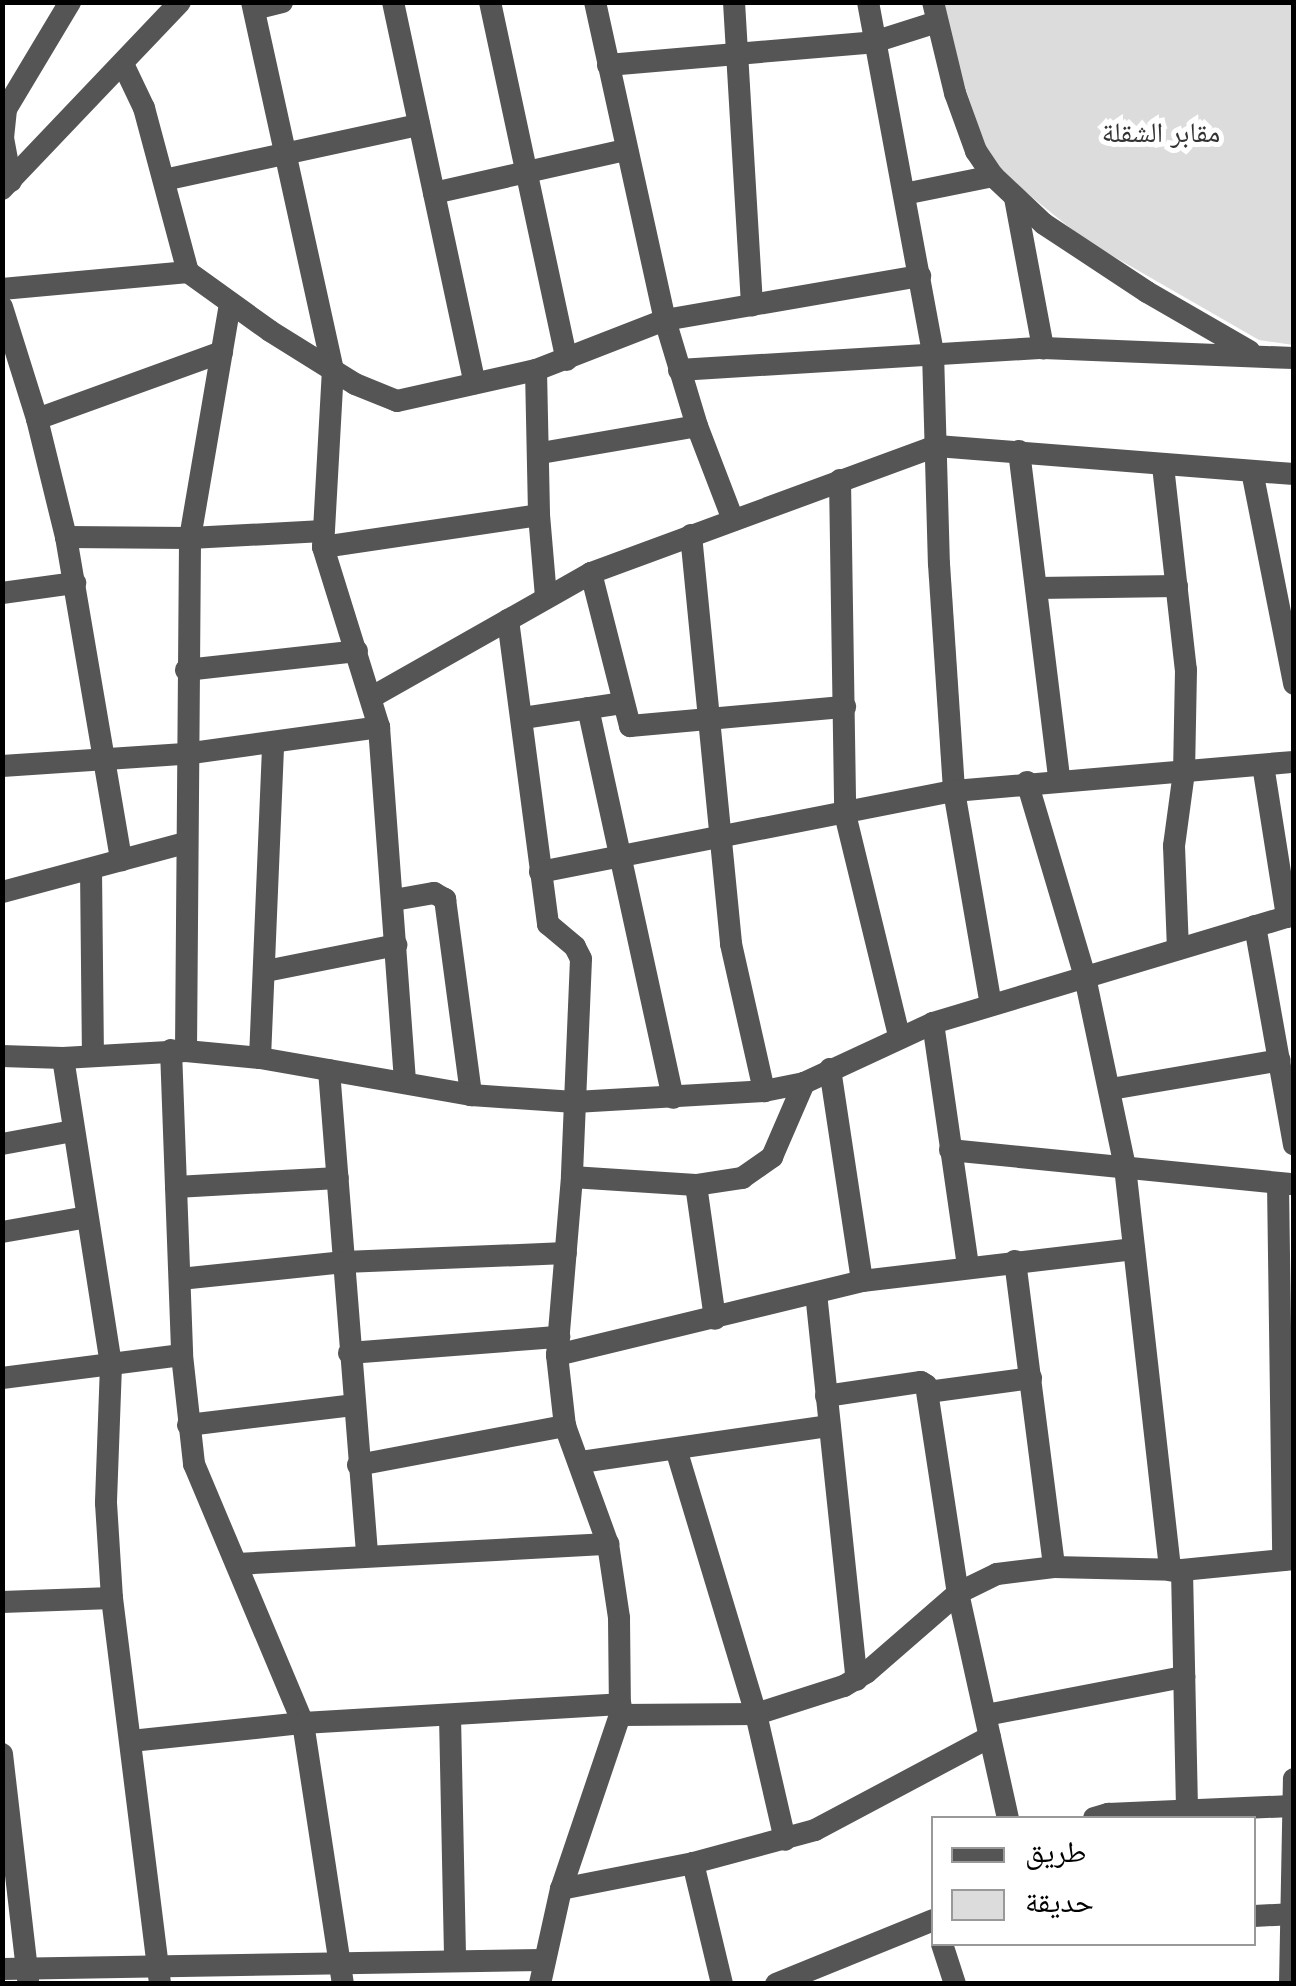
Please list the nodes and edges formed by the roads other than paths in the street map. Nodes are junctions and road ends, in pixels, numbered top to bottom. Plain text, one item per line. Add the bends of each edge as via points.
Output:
1 (70, 2) edge
2 (282, 2) edge
3 (490, 2) edge
4 (594, 2) edge
5 (734, 2) edge
6 (868, 2) edge
7 (393, 3) edge
8 (171, 6) edge
9 (253, 6) edge
10 (935, 12) edge
11 (874, 42) junction
12 (736, 55) junction
13 (123, 64) junction
14 (608, 65) junction
15 (419, 125) junction
16 (625, 150) junction
17 (288, 153) junction
18 (526, 174) junction
19 (993, 176) junction
20 (164, 180) junction
21 (7, 185) edge
22 (434, 193) junction
23 (904, 194) junction
24 (1015, 198) junction
25 (188, 272) junction
26 (920, 276) junction
27 (2, 289) edge
28 (230, 304) junction
29 (752, 304) junction
30 (2, 307) edge
31 (665, 320) junction
32 (1043, 348) junction
33 (222, 352) junction
34 (933, 352) junction
35 (1254, 354) junction
36 (1294, 358) edge
37 (566, 360) junction
38 (333, 370) junction
39 (536, 370) junction
40 (680, 370) junction
41 (475, 383) junction
42 (37, 420) junction
43 (697, 426) junction
44 (937, 446) junction
45 (1019, 452) junction
46 (541, 453) junction
47 (1163, 466) junction
48 (1252, 471) junction
49 (1294, 474) edge
50 (840, 480) junction
51 (539, 515) junction
52 (733, 520) junction
53 (692, 535) junction
54 (66, 537) junction
55 (190, 538) junction
56 (323, 539) junction
57 (591, 574) junction
58 (75, 583) junction
59 (1177, 586) junction
60 (1037, 588) junction
61 (2, 593) edge
62 (546, 596) junction
63 (508, 620) junction
64 (357, 651) junction
65 (186, 670) junction
66 (1294, 684) edge
67 (372, 697) junction
68 (622, 703) junction
69 (845, 707) junction
70 (588, 708) junction
71 (710, 717) junction
72 (522, 718) junction
73 (379, 727) junction
74 (273, 742) junction
75 (186, 754) junction
76 (105, 758) junction
77 (1294, 762) edge
78 (1263, 765) junction
79 (2, 766) edge
80 (1184, 772) junction
81 (1059, 779) junction
82 (1027, 782) junction
83 (954, 791) junction
84 (846, 814) junction
85 (718, 839) junction
86 (186, 843) junction
87 (619, 858) junction
88 (121, 860) junction
89 (90, 869) junction
90 (540, 872) junction
91 (2, 892) edge
92 (394, 900) junction
93 (1290, 916) edge
94 (1255, 926) junction
95 (396, 945) junction
96 (1178, 949) junction
97 (266, 972) junction
98 (1086, 976) junction
99 (991, 1005) junction
100 (932, 1023) junction
101 (900, 1036) junction
102 (178, 1051) junction
103 (2, 1056) edge
104 (92, 1056) junction
105 (63, 1058) junction
106 (260, 1058) junction
107 (1280, 1060) junction
108 (329, 1070) junction
109 (830, 1070) junction
110 (405, 1082) junction
111 (804, 1083) junction
112 (1111, 1089) junction
113 (764, 1091) junction
114 (471, 1095) junction
115 (673, 1098) junction
116 (576, 1102) junction
117 (73, 1131) junction
118 (2, 1144) edge
119 (1294, 1145) edge
120 (950, 1150) junction
121 (1126, 1167) junction
122 (572, 1177) junction
123 (338, 1178) junction
124 (1286, 1184) edge
125 (696, 1185) junction
126 (176, 1187) junction
127 (86, 1218) junction
128 (2, 1232) edge
129 (1134, 1250) junction
130 (566, 1252) junction
131 (1015, 1261) junction
132 (344, 1262) junction
133 (968, 1267) junction
134 (180, 1280) junction
135 (862, 1281) junction
136 (816, 1293) junction
137 (715, 1320) junction
138 (558, 1346) junction
139 (350, 1354) junction
140 (182, 1355) junction
141 (111, 1365) junction
142 (2, 1378) edge
143 (1031, 1378) junction
144 (928, 1392) junction
145 (826, 1396) junction
146 (353, 1405) junction
147 (188, 1425) junction
148 (565, 1426) junction
149 (829, 1426) junction
150 (676, 1449) junction
151 (582, 1462) junction
152 (358, 1466) junction
153 (608, 1544) junction
154 (366, 1555) junction
155 (1288, 1560) edge
156 (236, 1564) junction
157 (1054, 1567) junction
158 (1176, 1571) junction
159 (958, 1593) junction
160 (112, 1598) junction
161 (2, 1602) edge
162 (1184, 1677) junction
163 (857, 1680) junction
164 (620, 1710) junction
165 (756, 1714) junction
166 (450, 1716) junction
167 (304, 1723) junction
168 (988, 1726) junction
169 (130, 1741) junction
170 (2, 1754) edge
171 (1294, 1780) edge
172 (1292, 1806) edge
173 (1187, 1810) junction
174 (1008, 1816) edge
175 (1117, 1816) edge
176 (6, 1828) edge
177 (784, 1840) junction
178 (693, 1863) junction
179 (560, 1889) junction
180 (1288, 1914) junction
181 (1256, 1916) edge
182 (931, 1921) edge
183 (943, 1946) edge
184 (456, 1960) junction
185 (2, 1969) edge
186 (541, 1972) edge
187 (343, 1974) edge
188 (160, 1975) edge
189 (28, 1976) edge
190 (722, 1984) edge
191 (776, 1984) edge
192 (955, 1984) edge
193 (1290, 1984) edge

1 - 21 street via 6,110
2 - 9 street
3 - 18 street
4 - 14 street
5 - 12 street
6 - 11 street
7 - 15 street
8 - 13 street
9 - 17 street
10 - 11 street
10 - 19 street via 976,151
11 - 12 street
11 - 23 street
12 - 14 street
12 - 29 street
13 - 20 street via 138,89
13 - 21 street
14 - 16 street
15 - 17 street
15 - 22 street
16 - 18 street
16 - 31 street
17 - 20 street
17 - 38 street
18 - 22 street
18 - 37 street
19 - 23 street
19 - 24 street
20 - 25 street
22 - 41 street
23 - 26 street
24 - 32 street
24 - 35 street via 1148,292
25 - 27 street
25 - 28 street
26 - 29 street
26 - 34 street
28 - 33 street
28 - 38 street
29 - 31 street
30 - 42 street
31 - 37 street
31 - 40 street
32 - 34 street
32 - 35 street
33 - 42 street
33 - 55 street
34 - 40 street
34 - 44 street
35 - 36 street
37 - 39 street
38 - 41 street via 398,401
38 - 56 street
39 - 41 street
39 - 46 street
40 - 43 street
42 - 54 street
43 - 46 street
43 - 52 street
44 - 45 street
44 - 50 street
44 - 83 street
45 - 47 street
45 - 60 street
46 - 51 street
47 - 48 street
47 - 59 street
48 - 49 street
48 - 66 street
50 - 52 street
50 - 69 street
51 - 56 street
51 - 62 street
52 - 53 street
53 - 57 street
53 - 71 street
54 - 55 street
54 - 58 street
55 - 56 street
55 - 65 street
56 - 64 street
57 - 62 street
57 - 68 street
58 - 61 street
58 - 76 street
59 - 60 street
59 - 80 street via 1186,670
60 - 81 street
62 - 63 street
63 - 67 street
63 - 72 street
64 - 65 street
64 - 67 street
65 - 75 street
67 - 73 street
68 - 70 street
68 - 71 street via 635,728
69 - 71 street
69 - 84 street
70 - 72 street
70 - 87 street
71 - 85 street
72 - 90 street
73 - 74 street
73 - 92 street
74 - 75 street
74 - 97 street
75 - 76 street
75 - 86 street
76 - 79 street
76 - 88 street
77 - 78 street
78 - 80 street
78 - 93 street
80 - 81 street
80 - 96 street via 1174,846
81 - 82 street
82 - 83 street
82 - 98 street
83 - 84 street
83 - 99 street
84 - 85 street
84 - 101 street
85 - 87 street
85 - 113 street via 731,944
86 - 88 street
86 - 102 street
87 - 90 street
87 - 115 street
88 - 89 street
89 - 91 street
89 - 104 street
90 - 116 street via 548,924 581,960
92 - 95 street
92 - 114 street via 434,893 446,899
93 - 94 street
94 - 96 street
94 - 107 street
95 - 97 street
95 - 110 street
96 - 98 street
97 - 106 street
98 - 99 street
98 - 112 street
99 - 100 street
100 - 101 street
100 - 120 street
101 - 109 street
102 - 104 street
102 - 106 street
102 - 126 street
103 - 105 street
104 - 105 street
105 - 117 street
106 - 108 street
107 - 112 street
107 - 119 street
108 - 110 street
108 - 123 street
109 - 111 street
109 - 135 street
110 - 114 street
111 - 113 street
111 - 125 street via 783,1137 758,1170
112 - 121 street
113 - 115 street
114 - 116 street
115 - 116 street
116 - 122 street
117 - 118 street
117 - 127 street
120 - 121 street
120 - 133 street
121 - 124 street
121 - 129 street
122 - 125 street
122 - 130 street
123 - 126 street
123 - 132 street
124 - 155 street
125 - 137 street
126 - 134 street
127 - 128 street
127 - 141 street
129 - 131 street
129 - 158 street
130 - 132 street
130 - 138 street
131 - 133 street
131 - 143 street
132 - 134 street
132 - 139 street
133 - 135 street
134 - 140 street
135 - 136 street
136 - 137 street
136 - 145 street
137 - 138 street
138 - 139 street
138 - 148 street
139 - 146 street
140 - 141 street
140 - 147 street
141 - 142 street
141 - 160 street via 106,1502
143 - 144 street
143 - 157 street
144 - 145 street via 921,1382
144 - 159 street
145 - 149 street
146 - 147 street
146 - 152 street
147 - 156 street via 200,1482
148 - 151 street
148 - 152 street
149 - 150 street
149 - 163 street
150 - 151 street
150 - 165 street
151 - 153 street
152 - 154 street
153 - 154 street
153 - 164 street via 619,1618
154 - 156 street
155 - 158 street
156 - 167 street
157 - 158 street
157 - 159 street via 996,1574
158 - 162 street
159 - 163 street
159 - 168 street
160 - 161 street
160 - 169 street
162 - 168 street
162 - 173 street
163 - 165 street
164 - 165 street
164 - 166 street
164 - 179 street
165 - 177 street
166 - 167 street
166 - 184 street
167 - 169 street
167 - 187 street
168 - 174 street
168 - 177 street via 815,1830
169 - 188 street
170 - 176 street
171 - 172 street
172 - 173 street
172 - 180 street
173 - 175 street
176 - 189 street
177 - 178 street
178 - 179 street
178 - 190 street
179 - 186 street
180 - 181 street
180 - 193 street
182 - 191 street
183 - 192 street
184 - 186 street
184 - 187 street
185 - 189 street
187 - 188 street
188 - 189 street

